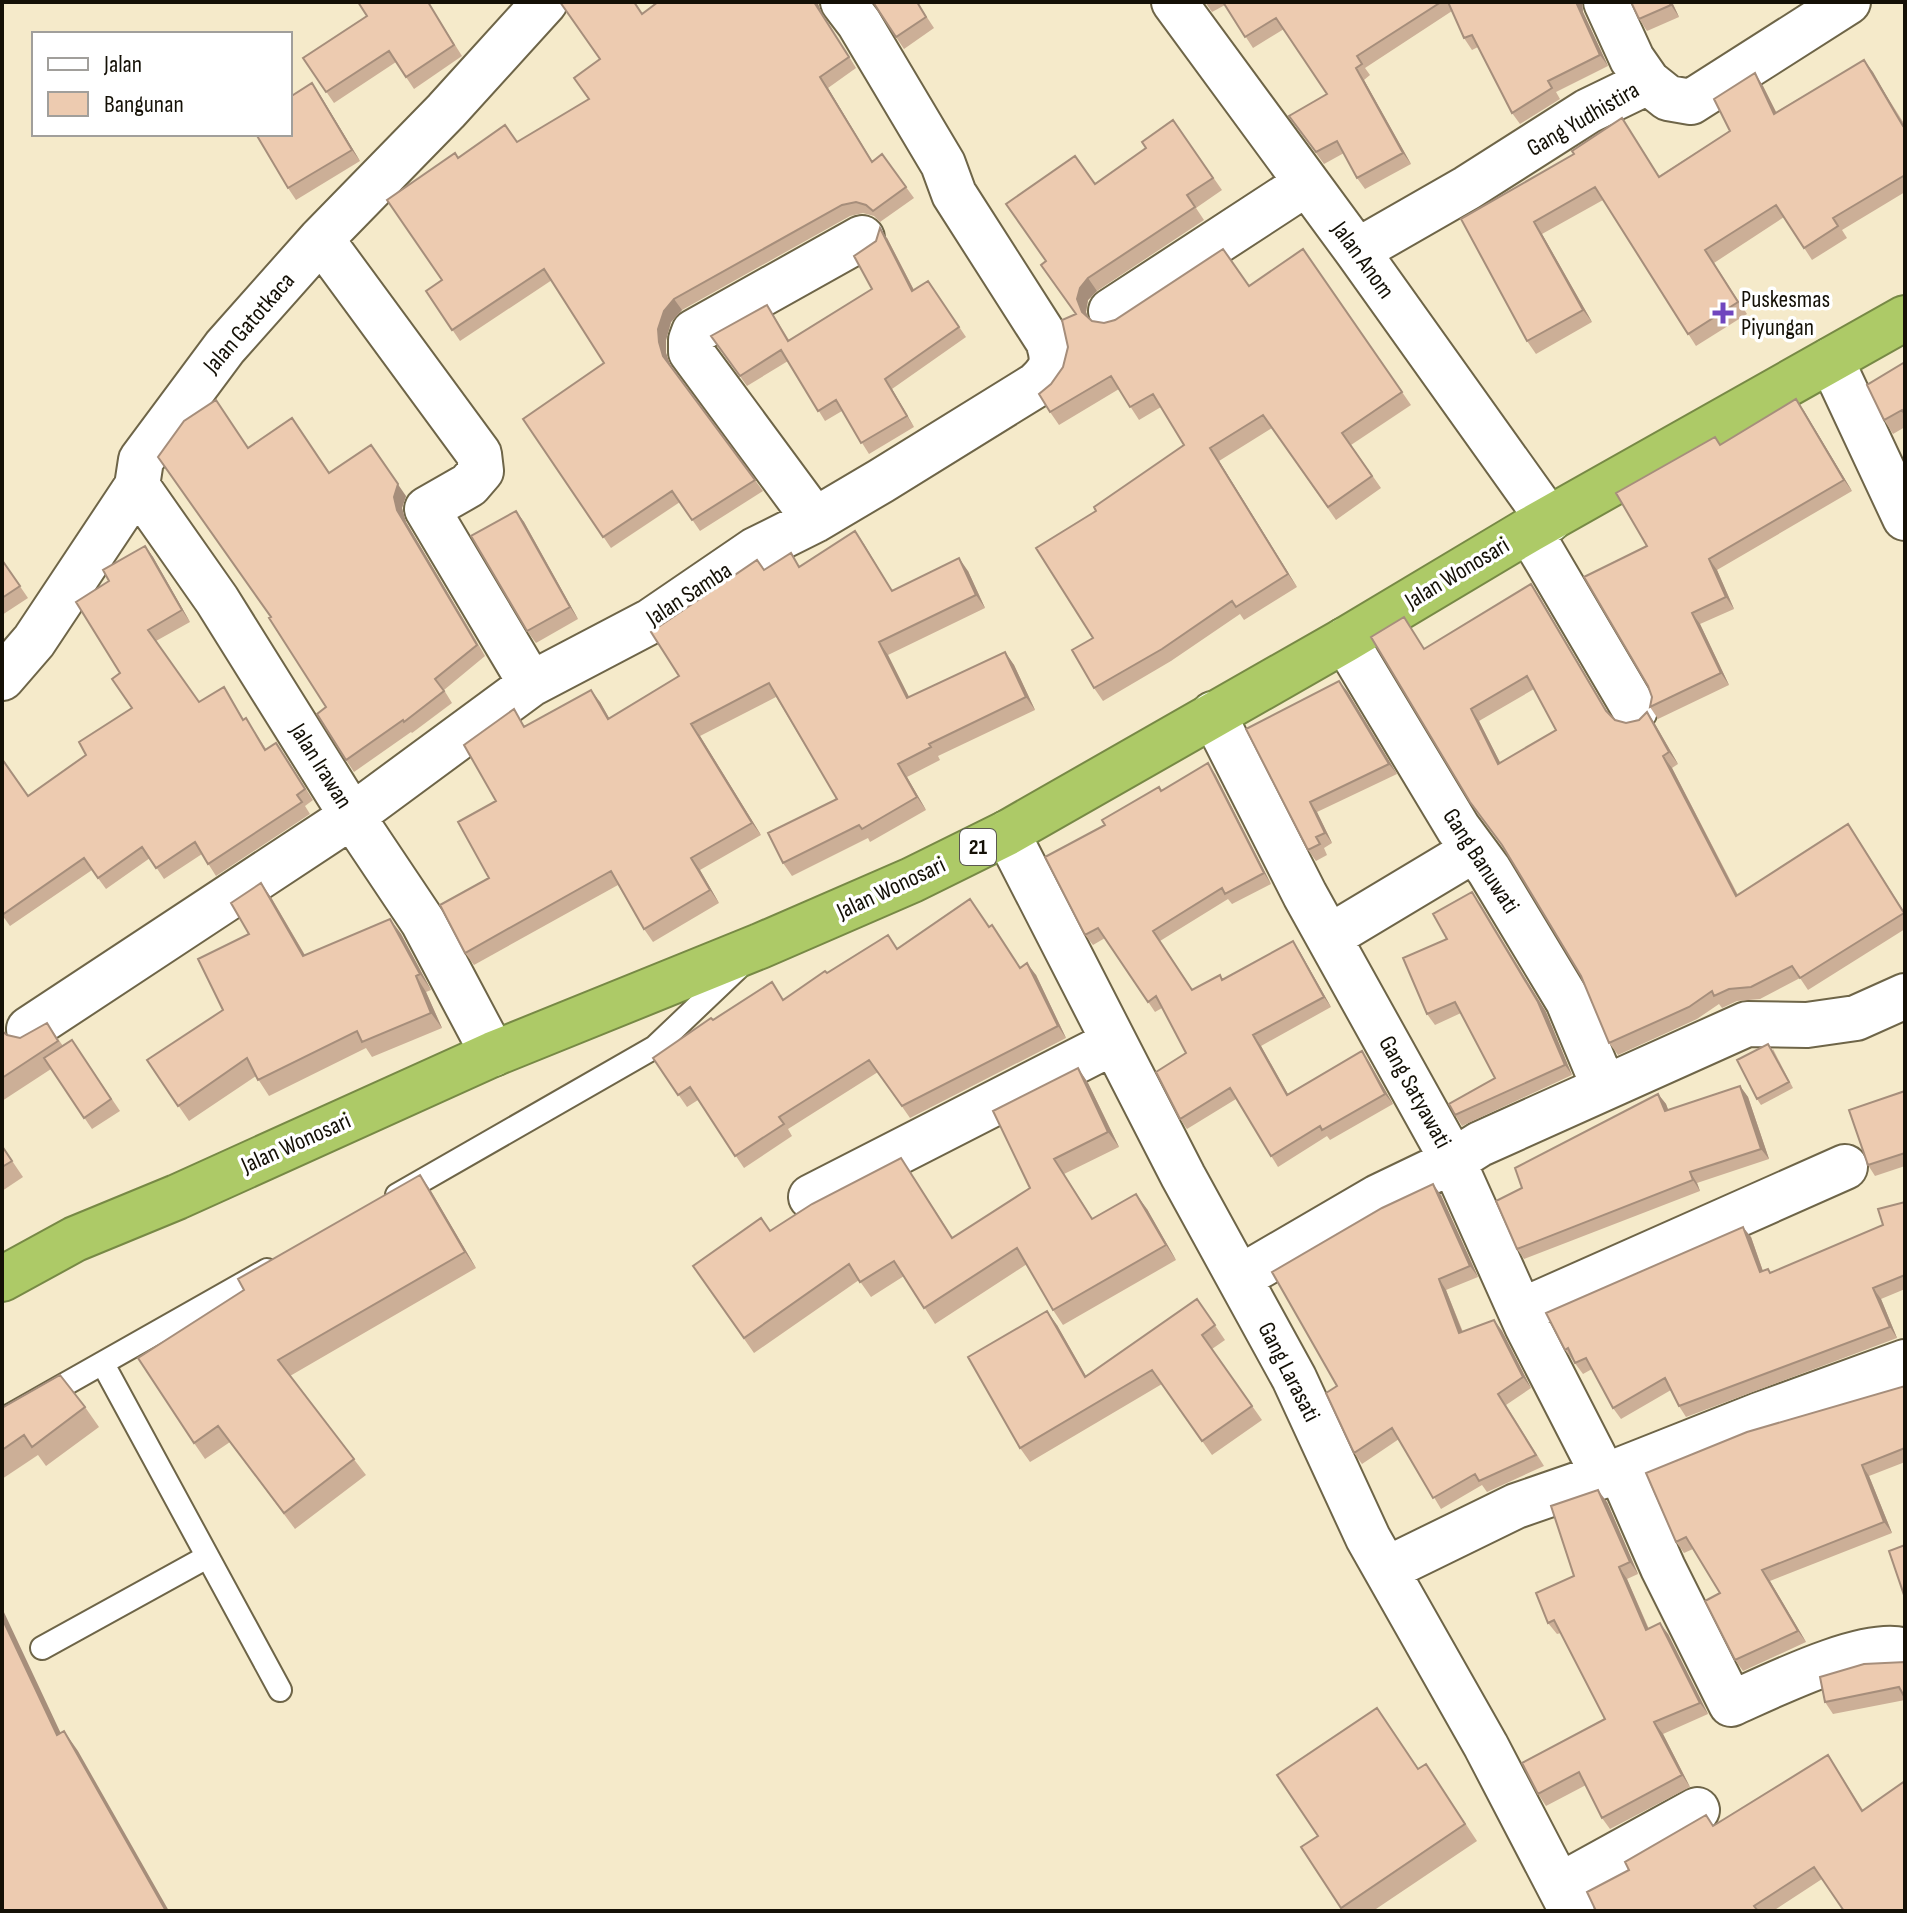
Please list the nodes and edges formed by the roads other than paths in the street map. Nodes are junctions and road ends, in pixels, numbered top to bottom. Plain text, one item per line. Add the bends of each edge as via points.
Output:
1 (545, 2) edge
2 (843, 2) edge
3 (1174, 2) edge
4 (1606, 2) edge
5 (1848, 2) edge
6 (1648, 82) junction
7 (1307, 183) junction
8 (862, 238) dead end
9 (321, 239) junction
10 (1357, 251) junction
11 (1111, 311) dead end
12 (1905, 318) edge
13 (1831, 360) junction
14 (137, 486) junction
15 (1905, 518) edge
16 (815, 520) junction
17 (1539, 525) junction
18 (1345, 640) junction
19 (2, 678) edge
20 (531, 684) junction
21 (1635, 710) dead end
22 (1213, 714) junction
23 (352, 816) junction
24 (1007, 833) junction
25 (1474, 850) junction
26 (1329, 937) junction
27 (760, 946) junction
28 (1905, 996) edge
29 (29, 1029) edge
30 (1114, 1042) junction
31 (493, 1054) junction
32 (1604, 1087) junction
33 (1453, 1161) junction
34 (1845, 1167) dead end
35 (811, 1197) dead end
36 (379, 1206) edge
37 (282, 1261) edge
38 (1239, 1278) junction
39 (2, 1279) edge
40 (1521, 1311) junction
41 (1905, 1362) edge
42 (103, 1364) junction
43 (2, 1420) edge
44 (1612, 1473) junction
45 (207, 1557) junction
46 (1387, 1569) junction
47 (42, 1648) dead end
48 (1905, 1651) edge
49 (280, 1690) dead end
50 (1697, 1810) dead end
51 (1565, 1898) edge

1 - 9 street, Jalan Gatotkaca
2 - 16 street, Jalan Samba via 928,138 954,194 1048,341 1053,364 1036,385
3 - 7 street, Jalan Anom
4 - 6 street
5 - 6 street, Gang Yudhistira via 1691,102 1668,98
6 - 10 street, Gang Yudhistira via 1588,111
7 - 10 street, Jalan Anom
7 - 11 street
8 - 16 street via 694,332 691,340 691,352
9 - 14 street, Jalan Gatotkaca via 225,347 141,460
9 - 20 street via 479,454 481,471 469,485 427,509
10 - 17 street, Jalan Anom
12 - 13 highway, Jalan Wonosari / 21
13 - 15 street
13 - 17 highway, Jalan Wonosari / 21
14 - 19 street, Jalan Gatotkaca via 34,641
14 - 23 street, Jalan Irawan via 217,600
16 - 20 street, Jalan Samba via 755,550 651,621
17 - 18 highway, Jalan Wonosari / 21
17 - 21 street, Jalan Anom
18 - 22 highway, Jalan Wonosari / 21
18 - 25 street, Gang Banuwati
20 - 23 street, Jalan Samba
22 - 24 highway, Jalan Wonosari / 21
22 - 26 street, Gang Satyawati
23 - 29 street, Jalan Samba
23 - 31 street, Jalan Irawan via 423,922
24 - 27 highway, Jalan Wonosari / 21
24 - 30 street, Gang Larasati
25 - 26 street
25 - 32 street, Gang Banuwati via 1568,1001
26 - 33 street, Gang Satyawati
27 - 31 highway, Jalan Wonosari / 21
27 - 36 lane via 655,1047
28 - 32 street via 1856,1018 1807,1025 1747,1024
30 - 35 street
30 - 38 street, Gang Larasati
31 - 39 highway, Jalan Wonosari / 21 via 75,1239
32 - 33 street
33 - 38 street via 1378,1197
33 - 40 street, Gang Satyawati
34 - 40 street
37 - 42 lane
38 - 46 street, Gang Larasati
40 - 44 street, Gang Satyawati
41 - 44 street
42 - 43 lane
42 - 45 lane
44 - 46 street via 1516,1506
44 - 48 street, Gang Satyawati via 1731,1704 1821,1665 1874,1650
45 - 47 lane
45 - 49 lane
46 - 51 street, Gang Larasati
50 - 51 street

